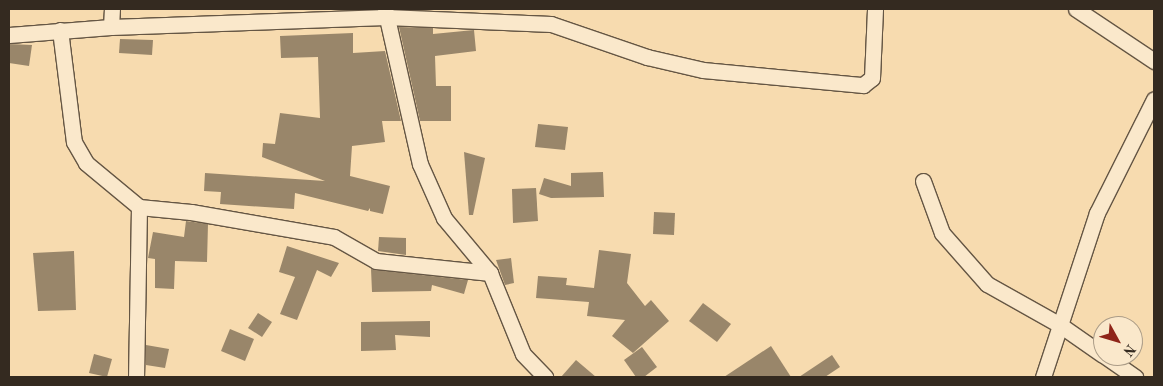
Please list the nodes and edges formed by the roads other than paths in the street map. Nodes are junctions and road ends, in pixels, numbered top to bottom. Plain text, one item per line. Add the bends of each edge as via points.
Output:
1 (112, 9) edge
2 (875, 9) edge
3 (1076, 9) edge
4 (386, 13) edge
5 (112, 27) junction
6 (60, 30) junction
7 (9, 35) edge
8 (1154, 61) edge
9 (1154, 99) edge
10 (923, 181) dead end
11 (139, 207) junction
12 (490, 273) junction
13 (1060, 325) junction
14 (1093, 348) edge
15 (1120, 366) edge
16 (136, 377) edge
17 (545, 377) edge
18 (1043, 377) edge
19 (1136, 377) edge

1 - 5 street
2 - 4 street via 872,78 863,85 703,70 647,57 551,24
3 - 8 street
4 - 5 street
4 - 12 street via 420,164 444,218
5 - 6 street
6 - 7 street
6 - 11 street via 74,142 86,163
9 - 13 street via 1098,213
10 - 13 street via 942,233 987,284
11 - 12 street via 191,212 334,237 376,261
11 - 16 street
12 - 17 street via 522,354
13 - 14 street
13 - 18 street
15 - 19 street

